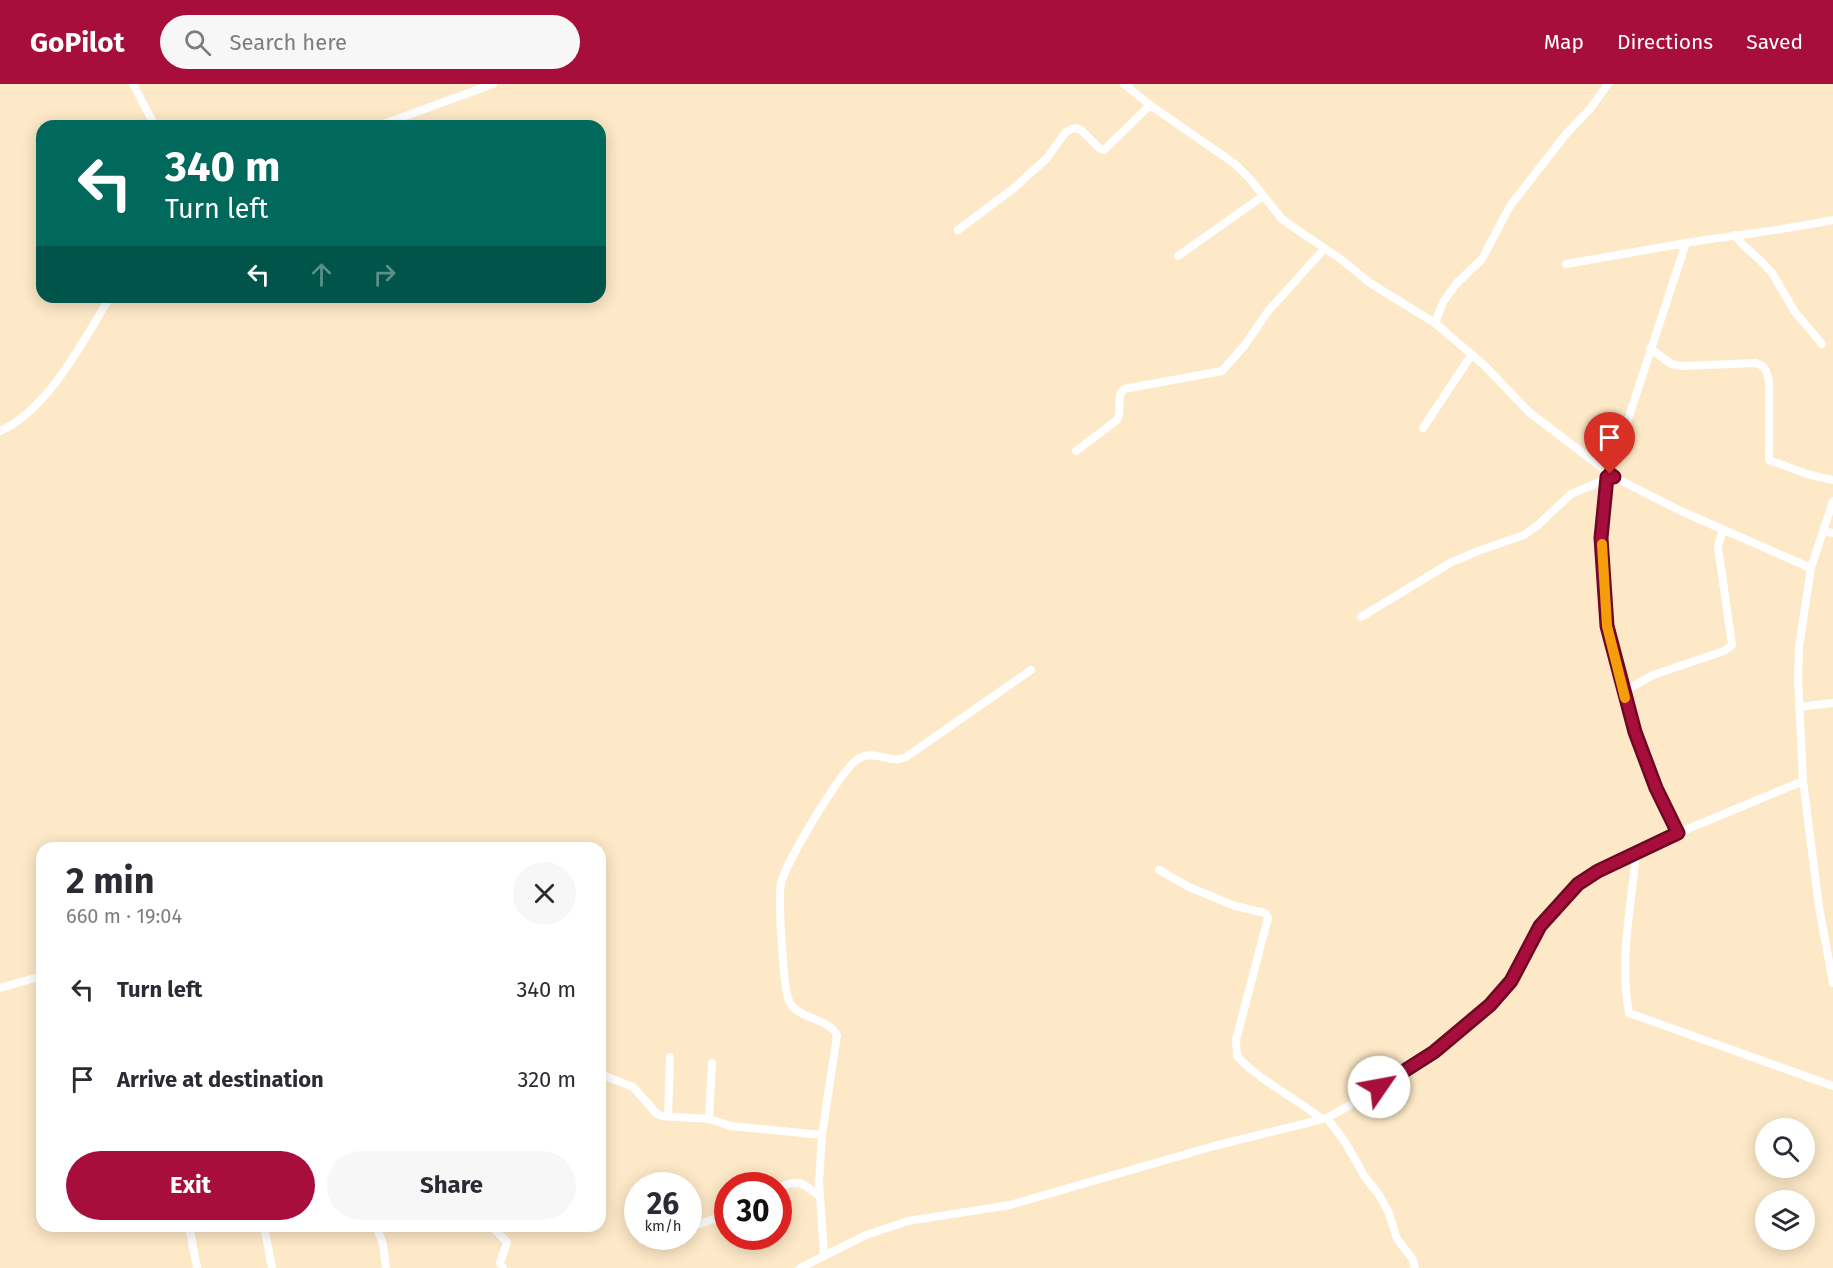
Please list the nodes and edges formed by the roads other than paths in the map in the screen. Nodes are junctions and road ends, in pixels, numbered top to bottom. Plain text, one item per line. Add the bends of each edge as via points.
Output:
1 (133, 84) edge
2 (493, 84) edge
3 (1124, 84) edge
4 (1608, 84) edge
5 (1150, 105) junction
6 (151, 120) edge
7 (394, 120) edge
8 (1263, 196) junction
9 (1833, 220) edge
10 (958, 230) dead end
11 (1735, 234) junction
12 (1686, 243) junction
13 (1324, 249) junction
14 (1178, 256) dead end
15 (1566, 264) dead end
16 (106, 303) edge
17 (1436, 323) junction
18 (1822, 344) dead end
19 (1650, 348) junction
20 (1472, 354) junction
21 (1423, 428) dead end
22 (0, 431) edge
23 (1076, 451) dead end
24 (1611, 476) junction
25 (1833, 480) edge
26 (1833, 501) edge
27 (1726, 531) junction
28 (1823, 531) junction
29 (1833, 533) edge
30 (1811, 568) junction
31 (1361, 617) dead end
32 (1031, 670) dead end
33 (1623, 692) junction
34 (1833, 703) edge
35 (1799, 707) junction
36 (1803, 781) junction
37 (1678, 833) junction
38 (1636, 854) junction
39 (1159, 870) dead end
40 (1829, 948) edge
41 (36, 978) edge
42 (1833, 983) edge
43 (0, 988) edge
44 (670, 1057) dead end
45 (712, 1063) dead end
46 (606, 1076) edge
47 (1833, 1086) edge
48 (668, 1118) junction
49 (709, 1119) junction
50 (1324, 1119) junction
51 (822, 1135) junction
52 (792, 1183) edge
53 (819, 1196) junction
54 (190, 1232) edge
55 (265, 1232) edge
56 (379, 1232) edge
57 (497, 1232) edge
58 (824, 1255) junction
59 (197, 1268) edge
60 (272, 1268) edge
61 (386, 1268) edge
62 (503, 1268) edge
63 (800, 1268) edge
64 (1415, 1268) edge

1 - 6 street
2 - 7 street
3 - 5 street
4 - 17 street via 1510,206 1482,259 1443,302
5 - 8 street via 1235,164
5 - 10 street via 1104,150 1081,130 1071,129 1014,188
8 - 13 street via 1282,219
8 - 14 street
9 - 11 street
11 - 12 street
11 - 18 street via 1772,273 1795,312
12 - 15 street
12 - 19 street
13 - 17 street via 1400,303
13 - 23 street via 1269,310 1222,371 1124,389 1119,396 1117,420
16 - 22 street via 46,394 13,426
17 - 20 street
19 - 24 street
19 - 25 street via 1671,364 1682,366 1762,365 1769,382 1769,460
20 - 21 street
20 - 24 street via 1529,412
24 - 27 street
24 - 31 street via 1571,494 1524,535 1450,563
24 - 33 street via 1601,538 1607,626
26 - 28 street
27 - 30 street
27 - 33 street via 1718,548 1732,645 1653,675
28 - 29 street
28 - 30 street
30 - 35 street via 1799,647
32 - 51 street via 906,757 890,760 871,755 855,760 827,798 785,872 781,899 789,1000 799,1012 825,1024 837,1035
33 - 37 street via 1656,788
34 - 35 street
35 - 36 street
36 - 37 street
36 - 40 street
37 - 38 street
38 - 47 street via 1624,964 1629,1013
38 - 50 street via 1578,884 1540,926 1511,981 1461,1031 1366,1096
39 - 50 street via 1235,906 1265,913 1268,918 1236,1040 1237,1056 1251,1070
40 - 42 street
41 - 43 street
44 - 48 street
45 - 49 street
46 - 48 street via 633,1087 657,1114
48 - 49 street
49 - 51 street via 731,1126
50 - 58 street via 1214,1146 1010,1205 908,1221
50 - 64 street via 1345,1142 1379,1195 1396,1239
51 - 53 street
52 - 53 street via 802,1183
53 - 58 street
54 - 59 street
55 - 60 street
56 - 61 street
57 - 62 street via 507,1242 500,1263
58 - 63 street

